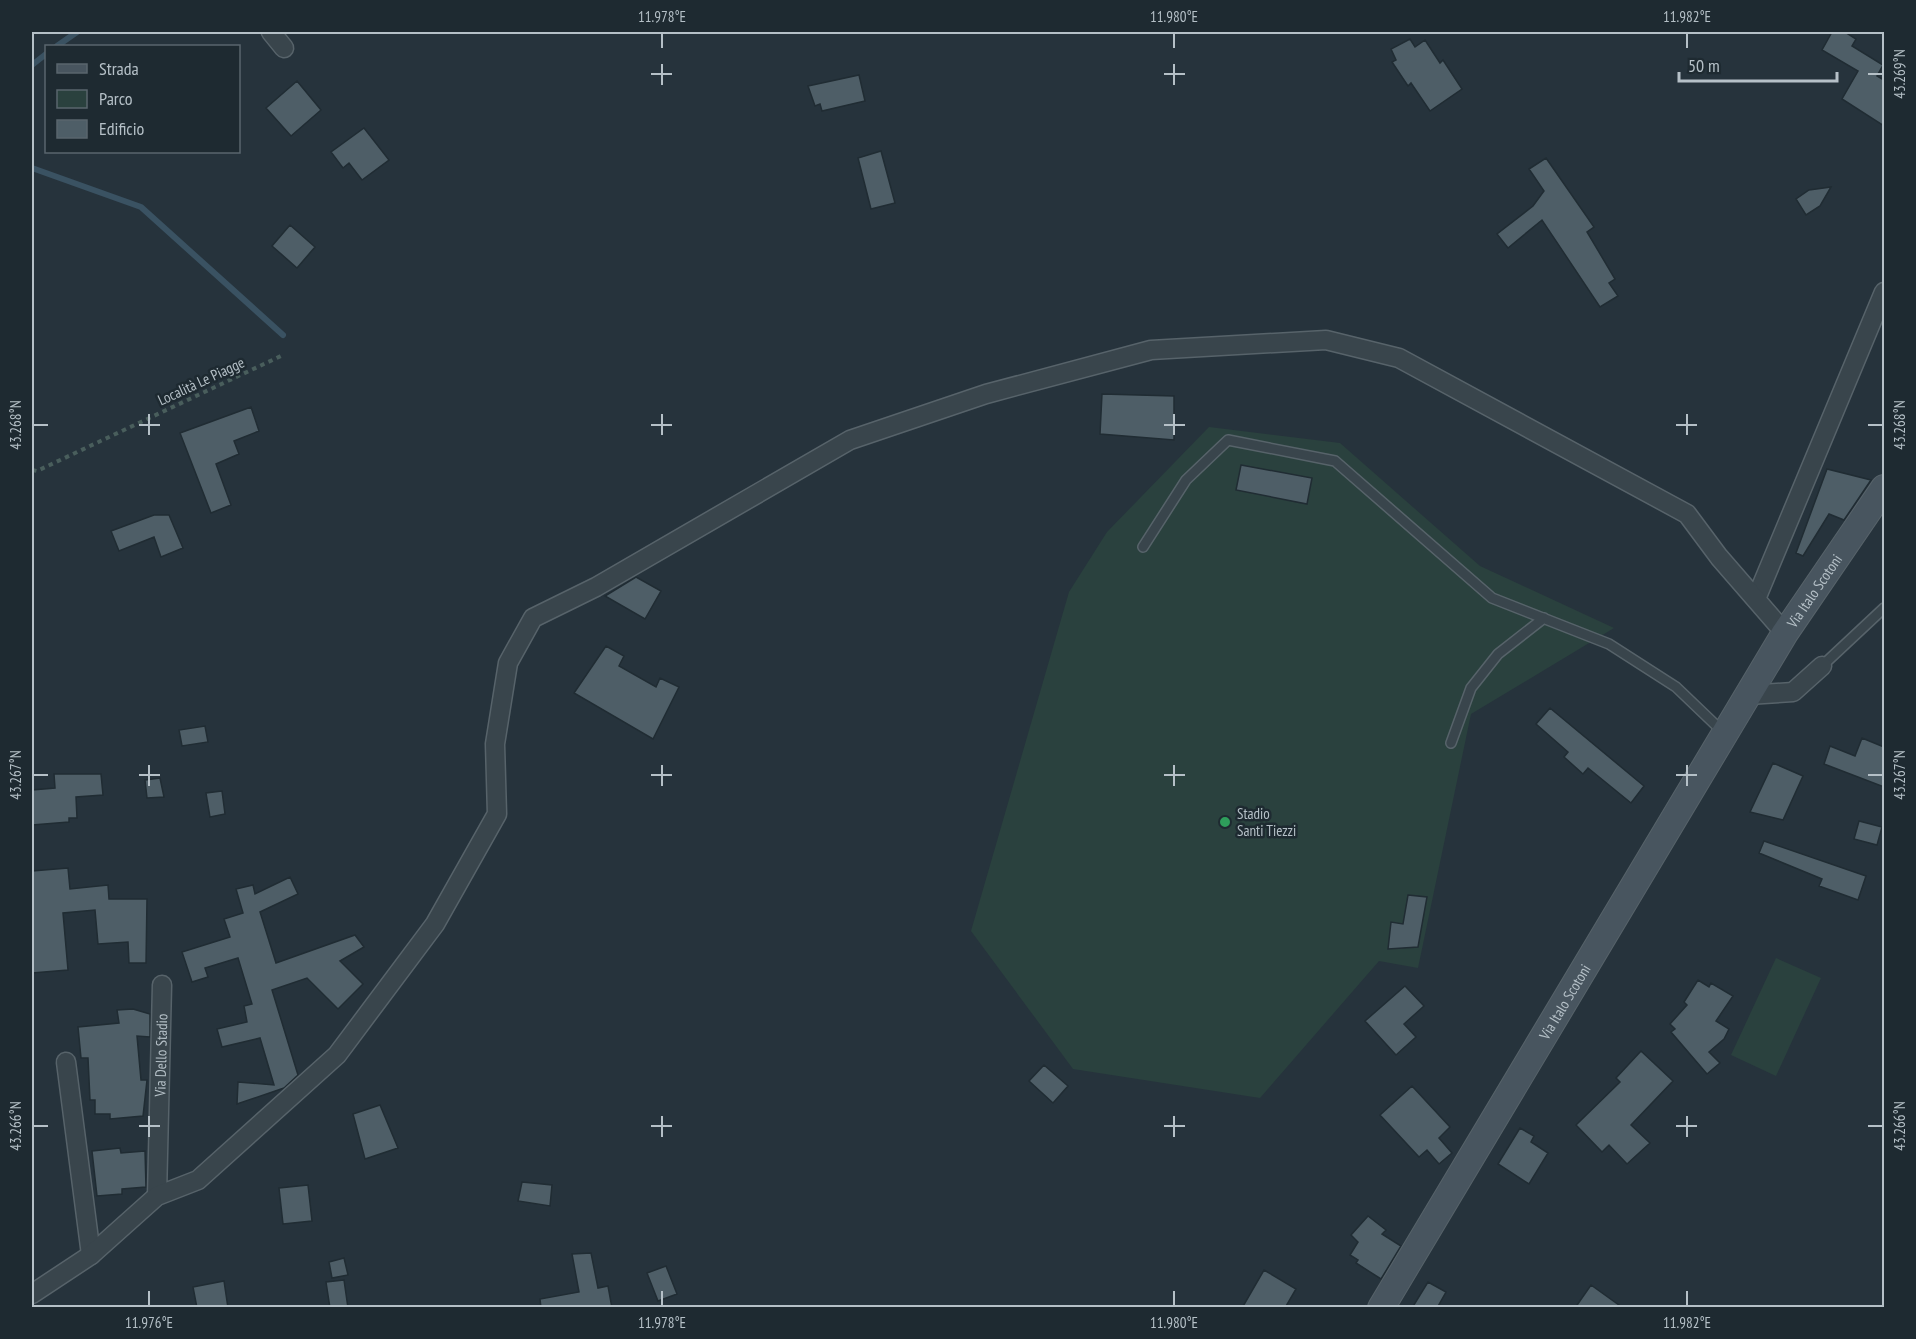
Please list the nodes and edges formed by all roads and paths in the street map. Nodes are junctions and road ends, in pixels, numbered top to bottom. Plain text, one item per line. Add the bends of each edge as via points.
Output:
1 (271, 32) edge
2 (284, 48) dead end
3 (1884, 292) edge
4 (283, 355) dead end
5 (32, 470) edge
6 (1884, 488) edge
7 (1143, 547) dead end
8 (1756, 599) junction
9 (1884, 608) edge
10 (1544, 618) junction
11 (1785, 633) junction
12 (1821, 666) joint
13 (1748, 695) junction
14 (1725, 734) junction
15 (1451, 743) dead end
16 (162, 985) dead end
17 (66, 1062) dead end
18 (157, 1196) junction
19 (91, 1255) junction
20 (32, 1294) edge
21 (1381, 1308) edge

1 - 2 street
3 - 8 street
4 - 5 path, Località Le Piagge
6 - 11 street, Via Italo Scotoni
7 - 10 lane via 1186,480 1228,440 1335,460 1492,598
8 - 11 street
8 - 18 street via 1687,514 1399,358 1326,340 1151,350 986,394 850,440 596,587 532,618 508,663 495,744 497,814 435,924 337,1055 198,1180
9 - 12 lane
10 - 14 lane via 1609,644 1676,687
10 - 15 lane via 1498,654 1471,688
11 - 13 street, Via Italo Scotoni
12 - 13 street via 1793,692
13 - 14 street, Via Italo Scotoni
14 - 21 street, Via Italo Scotoni
16 - 18 street, Via Dello Stadio
17 - 19 street
18 - 19 street
19 - 20 street

